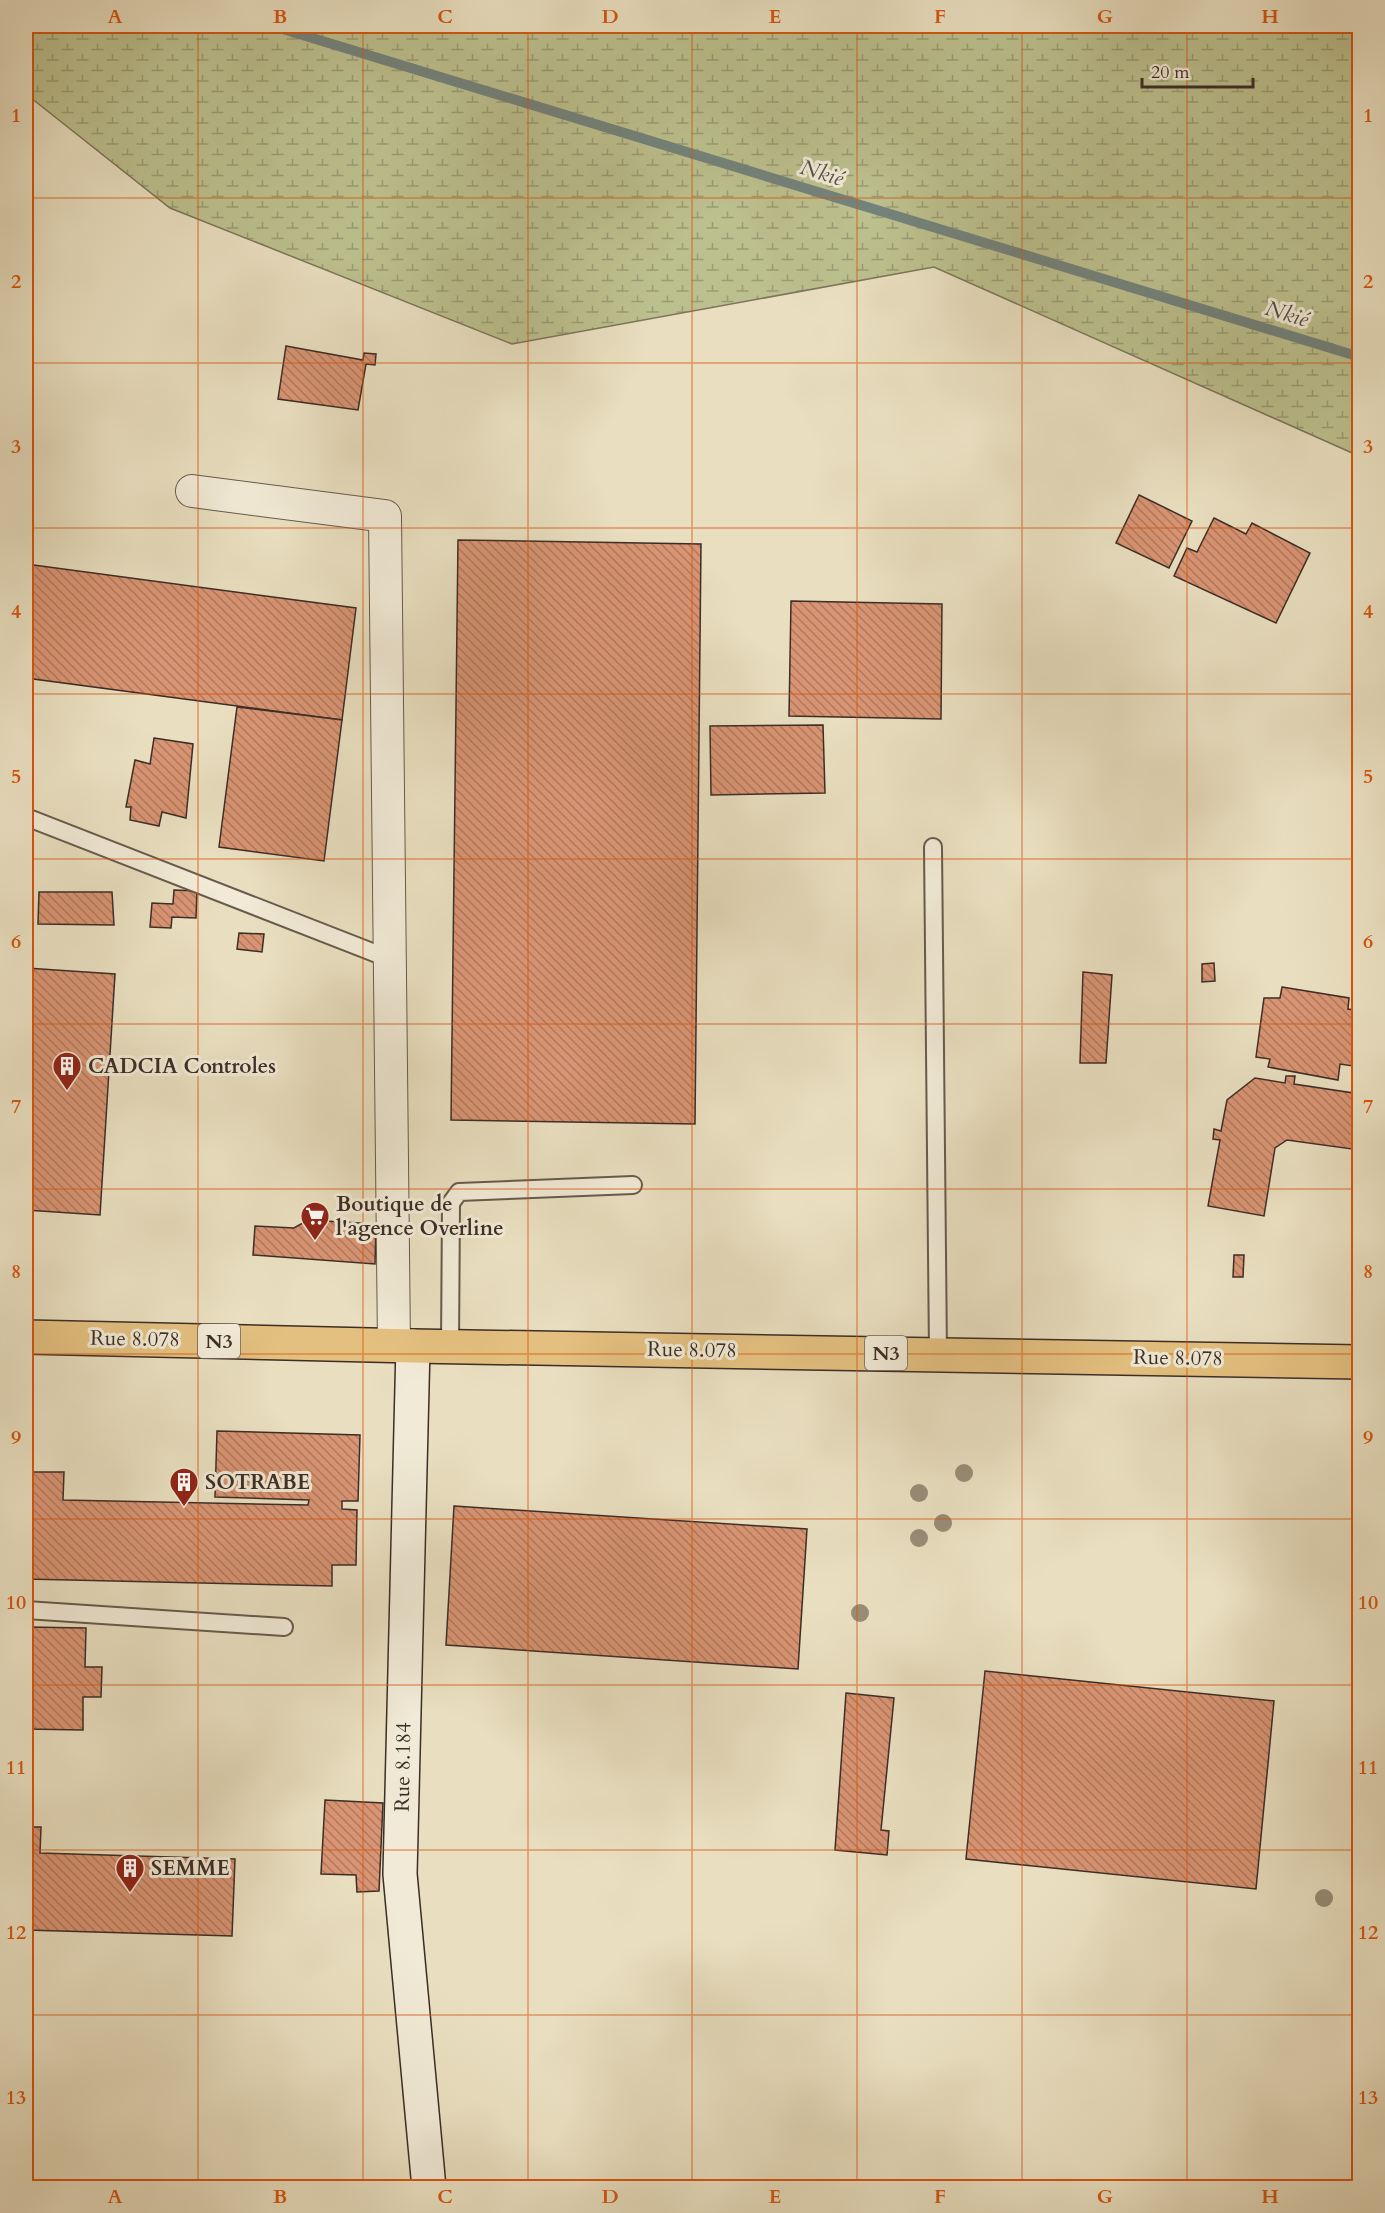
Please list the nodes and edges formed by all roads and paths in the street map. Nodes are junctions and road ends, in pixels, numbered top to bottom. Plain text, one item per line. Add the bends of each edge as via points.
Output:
1 (192, 491) dead end
2 (26, 817) edge
3 (933, 847) dead end
4 (390, 959) junction
5 (633, 1185) dead end
6 (26, 1337) edge
7 (404, 1346) junction
8 (450, 1347) junction
9 (938, 1354) junction
10 (1359, 1362) edge
11 (26, 1610) edge
12 (284, 1628) dead end
13 (435, 2186) edge

1 - 4 street via 385,516
2 - 4 lane
3 - 9 lane
4 - 7 street
5 - 8 lane via 459,1192 454,1196
6 - 7 highway, Rue 8.078 / N3
7 - 8 highway, Rue 8.078 / N3
7 - 13 street, Rue 8.184 via 400,1874
8 - 9 highway, Rue 8.078 / N3
9 - 10 highway, Rue 8.078 / N3
11 - 12 lane

